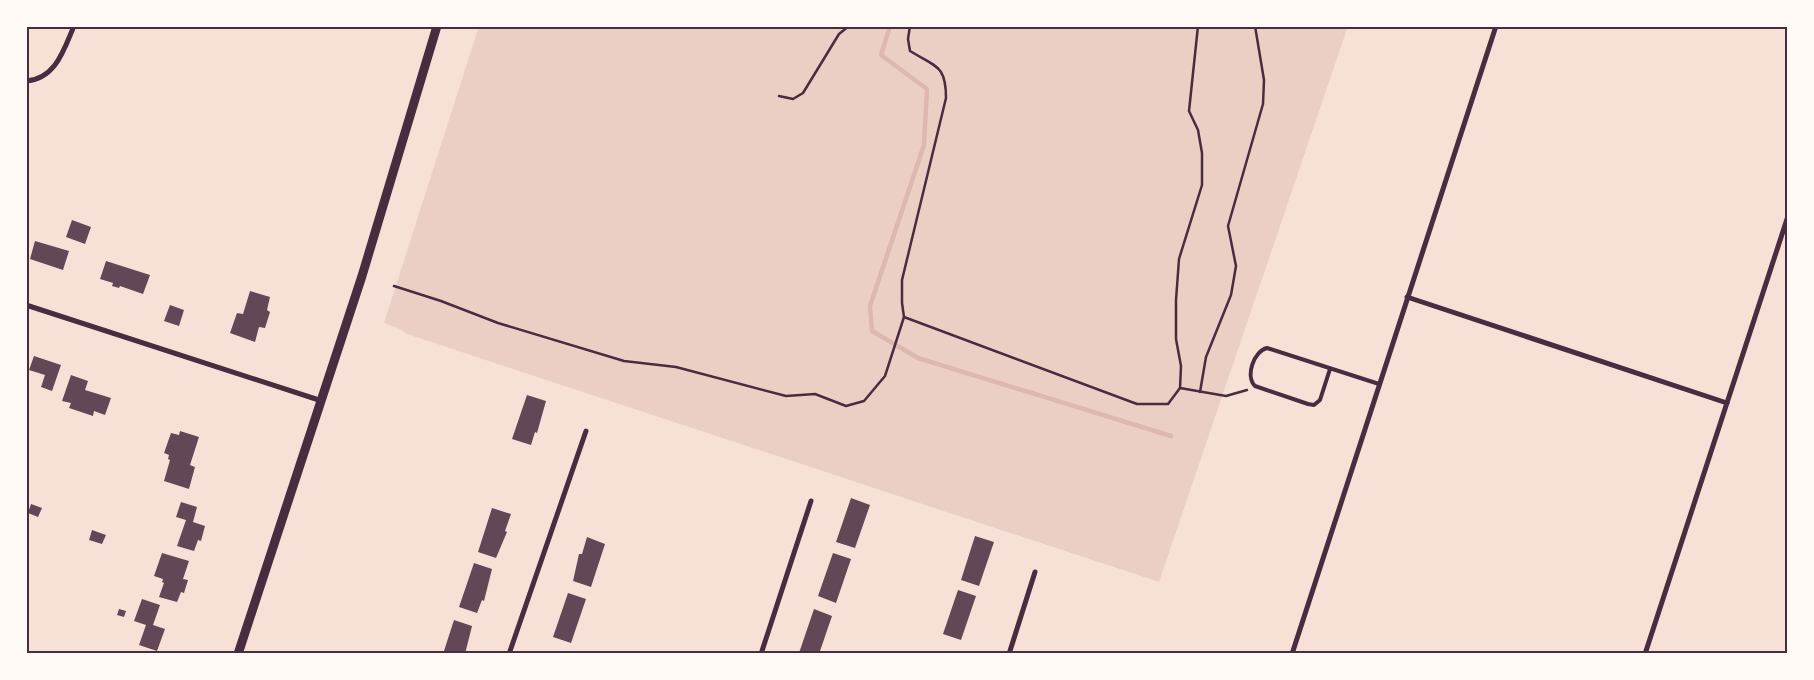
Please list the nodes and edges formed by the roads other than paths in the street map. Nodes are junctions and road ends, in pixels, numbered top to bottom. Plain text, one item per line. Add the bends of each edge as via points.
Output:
1 (74, 26) edge
2 (437, 26) edge
3 (1496, 26) edge
4 (26, 81) edge
5 (1788, 216) edge
6 (1407, 297) junction
7 (26, 305) edge
8 (1330, 369) junction
9 (1379, 384) junction
10 (322, 401) junction
11 (1727, 402) junction
12 (586, 431) dead end
13 (811, 500) dead end
14 (1035, 572) dead end
15 (238, 654) edge
16 (509, 654) edge
17 (761, 654) edge
18 (1008, 654) edge
19 (1292, 654) edge
20 (1645, 654) edge

1 - 4 street via 55,66 41,77
2 - 10 street
3 - 6 street
5 - 11 street
6 - 9 street
6 - 11 street
7 - 10 street
8 - 8 lane via 1267,348 1256,354 1250,375 1255,386 1314,405 1320,400
8 - 9 lane
9 - 19 street
10 - 15 street
11 - 20 street
12 - 16 street
13 - 17 street
14 - 18 street

